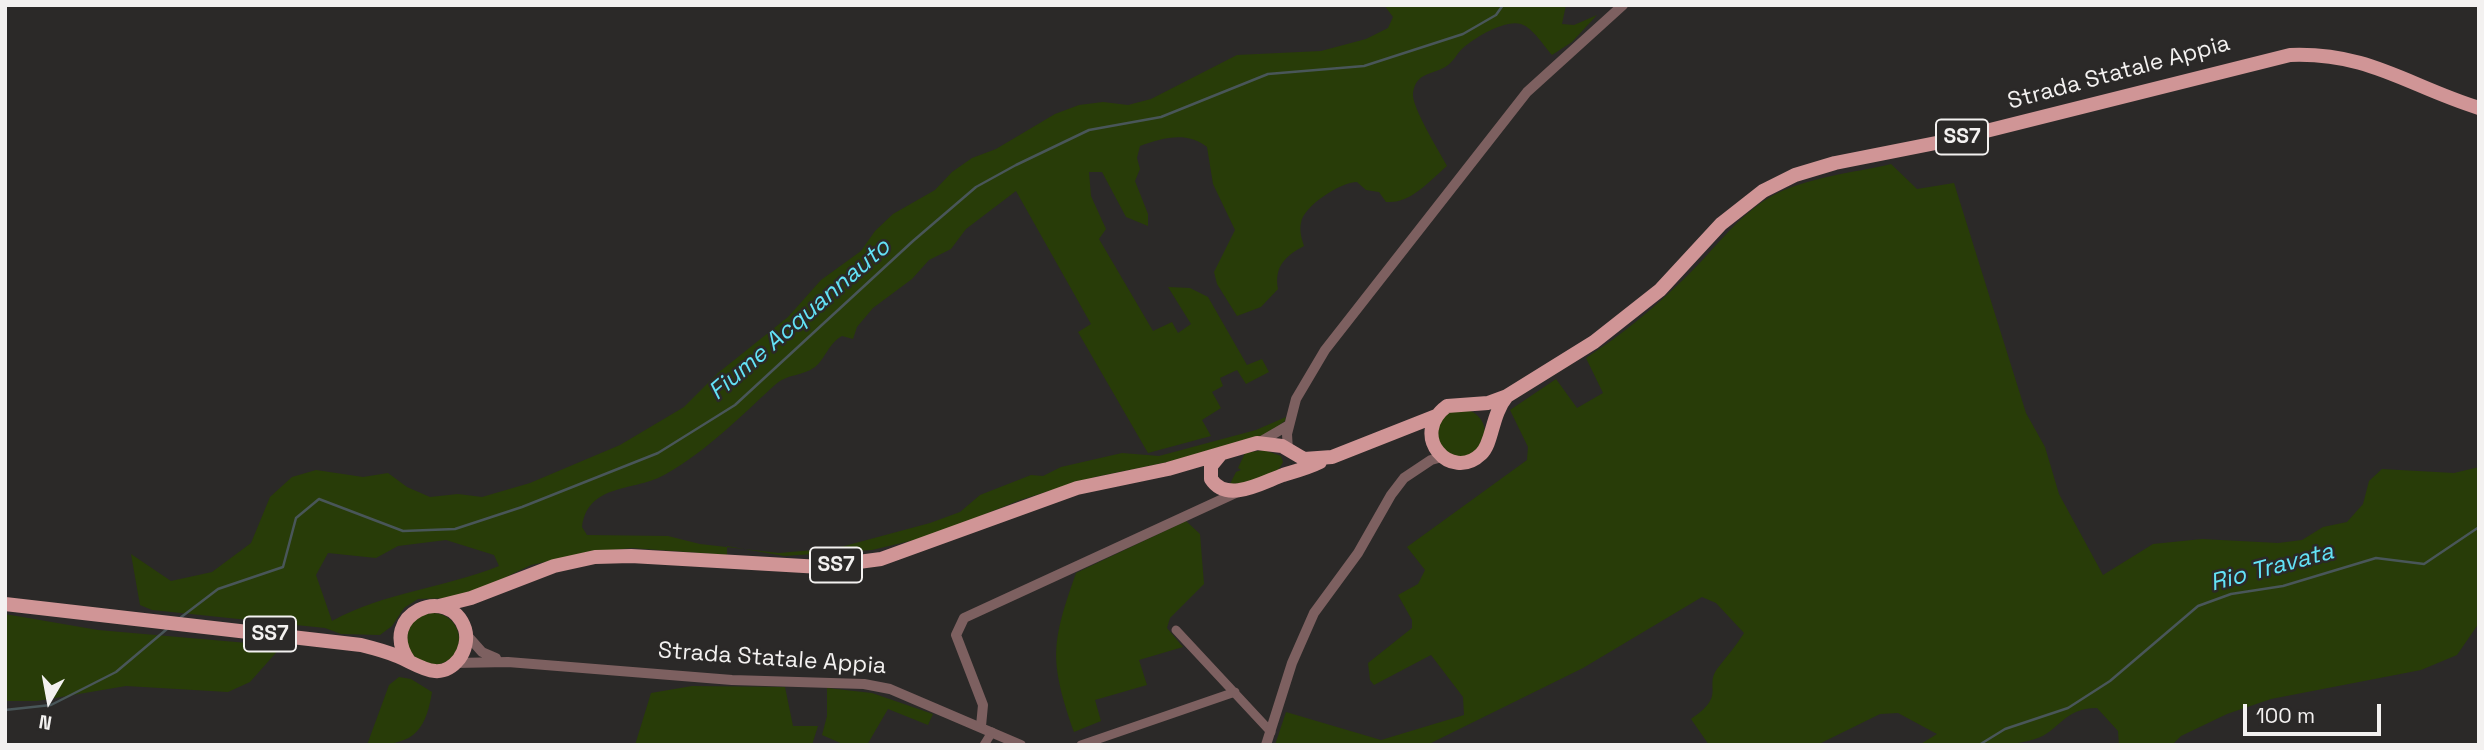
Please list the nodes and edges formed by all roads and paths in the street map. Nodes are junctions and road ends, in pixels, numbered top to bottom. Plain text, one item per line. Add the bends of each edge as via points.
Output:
1 (1623, 5) edge
2 (2479, 108) edge
3 (1507, 396) junction
4 (1468, 404) junction
5 (1436, 416) junction
6 (1289, 425) junction
7 (1409, 428) junction
8 (1490, 431) junction
9 (1432, 442) junction
10 (1258, 443) junction
11 (1289, 452) junction
12 (1220, 456) junction
13 (1332, 457) junction
14 (1442, 457) junction
15 (1168, 469) junction
16 (1416, 469) junction
17 (1280, 476) junction
18 (1212, 479) junction
19 (1243, 490) junction
20 (1209, 505) junction
21 (495, 590) junction
22 (5, 604) edge
23 (439, 606) junction
24 (465, 630) junction
25 (1176, 630) dead end
26 (401, 631) junction
27 (361, 645) junction
28 (409, 661) junction
29 (508, 662) junction
30 (456, 663) junction
31 (1235, 692) junction
32 (981, 726) junction
33 (992, 732) junction
34 (1271, 732) junction
35 (984, 745) edge
36 (1021, 745) edge
37 (1081, 745) edge
38 (1266, 745) edge

1 - 6 street via 1527,92 1325,350 1296,400
2 - 3 main road, Strada Statale Appia / SS7 via 2354,59 2290,55 1946,141 1835,163 1763,191 1721,223 1629,317
3 - 4 main road, Strada Statale Appia / SS7
3 - 8 main road
4 - 5 main road, Strada Statale Appia / SS7 via 1447,406
4 - 8 main road via 1483,413
5 - 7 main road, SS7
5 - 9 main road via 1430,430
6 - 10 street
6 - 11 street
7 - 9 main road via 1424,432
7 - 13 main road, SS7
8 - 14 main road via 1486,449 1470,461
9 - 14 main road
9 - 16 street
10 - 11 main road, SS7 via 1274,444
10 - 12 main road, SS7
11 - 13 main road, SS7 via 1304,459
11 - 17 main road via 1288,471
12 - 15 main road, SS7
12 - 18 main road
13 - 17 main road, SS7
14 - 16 street
15 - 18 main road, SS7
15 - 21 main road, SS7 via 1077,488 881,559 821,567 595,557 554,566
16 - 34 street via 1391,495 1358,554 1314,612 1292,663
17 - 19 main road, SS7
18 - 19 main road, SS7 via 1226,489
18 - 20 street
19 - 20 street
20 - 32 street via 964,618 956,635 983,705
21 - 23 main road, SS7
21 - 24 main road, SS7 via 470,609
22 - 27 main road, Strada Statale Appia / SS7
23 - 24 main road, Strada Statale Appia / SS7 via 458,617
23 - 26 main road, Strada Statale Appia / SS7 via 419,608
24 - 29 street, Strada Statale Appia / SS7 via 482,652
24 - 30 main road, SS7 via 464,650
25 - 31 street
26 - 27 main road, Strada Statale Appia / SS7 via 387,640
26 - 28 main road via 401,647
27 - 28 main road, Strada Statale Appia / SS7
28 - 30 main road, Strada Statale Appia / SS7 via 431,672
29 - 30 street, Strada Statale Appia / SS7
29 - 32 street, Strada Statale Appia / SS7 via 732,680 864,684 890,689
31 - 34 street
31 - 37 street
32 - 33 street, Strada Statale Appia / SS7
33 - 35 street
33 - 36 street, Strada Statale Appia / SS7
34 - 38 street

